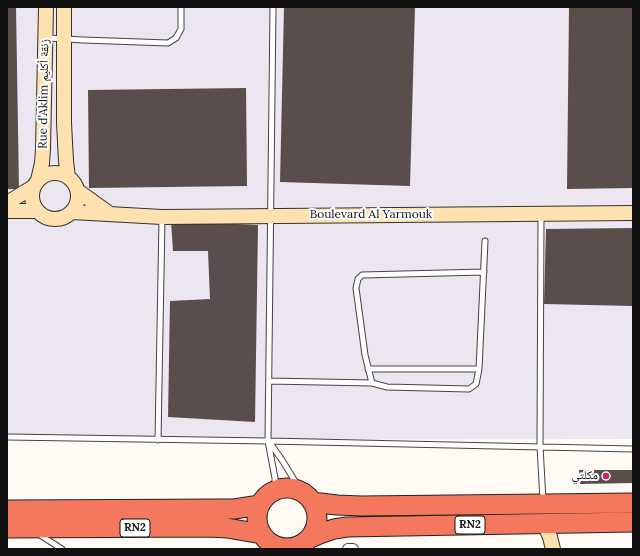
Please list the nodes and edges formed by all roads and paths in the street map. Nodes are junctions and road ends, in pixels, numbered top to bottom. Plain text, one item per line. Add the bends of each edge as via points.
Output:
1 (46, 7) edge
2 (64, 7) edge
3 (181, 7) edge
4 (273, 7) edge
5 (46, 38) junction
6 (64, 38) junction
7 (68, 177) junction
8 (36, 183) junction
9 (78, 191) junction
10 (7, 204) edge
11 (7, 211) edge
12 (36, 211) junction
13 (72, 212) junction
14 (633, 213) edge
15 (110, 214) junction
16 (541, 214) junction
17 (271, 216) junction
18 (162, 217) junction
19 (485, 241) dead end
20 (484, 272) junction
21 (368, 368) junction
22 (479, 369) junction
23 (269, 381) junction
24 (372, 382) junction
25 (7, 437) edge
26 (158, 440) junction
27 (268, 441) junction
28 (540, 446) junction
29 (633, 449) edge
30 (307, 497) junction
31 (266, 499) junction
32 (633, 503) edge
33 (543, 504) junction
34 (7, 510) edge
35 (633, 522) edge
36 (544, 523) junction
37 (7, 528) edge
38 (26, 528) junction
39 (270, 543) edge
40 (305, 543) edge
41 (62, 549) edge
42 (348, 549) edge
43 (352, 549) edge
44 (542, 549) edge
45 (553, 549) edge

1 - 5 street, Rue d’Aklim زنقة أكليم
2 - 6 street, Rue d’Aklim زنقة أكليم
3 - 6 lane via 181,30 176,38 168,43
4 - 17 lane
5 - 6 lane
5 - 8 street, Rue d’Aklim زنقة أكليم via 43,149
6 - 7 street, Rue d’Aklim زنقة أكليم via 64,123
7 - 8 street via 53,173 45,175
7 - 9 street
8 - 10 street
8 - 12 street via 31,195
9 - 13 street
9 - 15 street
11 - 12 street
12 - 13 street via 52,220 66,217
13 - 15 street, Boulevard Al Yarmouk
14 - 16 street, Boulevard Al Yarmouk
15 - 18 street, Boulevard Al Yarmouk
16 - 17 street, Boulevard Al Yarmouk
16 - 28 lane
17 - 18 street, Boulevard Al Yarmouk
17 - 23 lane
18 - 26 lane
19 - 20 lane
20 - 21 lane via 362,275 356,288 364,355
20 - 22 lane
21 - 22 lane
21 - 24 lane
22 - 24 lane via 476,384 469,389 387,387
23 - 24 lane
23 - 27 lane
25 - 26 lane
26 - 27 lane
27 - 28 lane
27 - 30 lane
27 - 31 lane via 275,483
28 - 29 lane
28 - 33 lane
30 - 31 highway, RN2 via 286,488 278,490
30 - 33 highway, RN2 via 337,505 361,506
30 - 40 highway via 316,509 317,516 314,532
31 - 34 highway, RN2 via 234,509
31 - 39 highway via 258,512 257,520
32 - 33 highway, RN2
35 - 36 highway, RN2
36 - 40 highway, RN2 via 347,527 322,533
36 - 44 street
36 - 45 street
37 - 38 highway, RN2
38 - 39 highway, RN2 via 209,527 239,530
38 - 41 lane
39 - 40 highway, RN2 via 289,548
42 - 43 street

